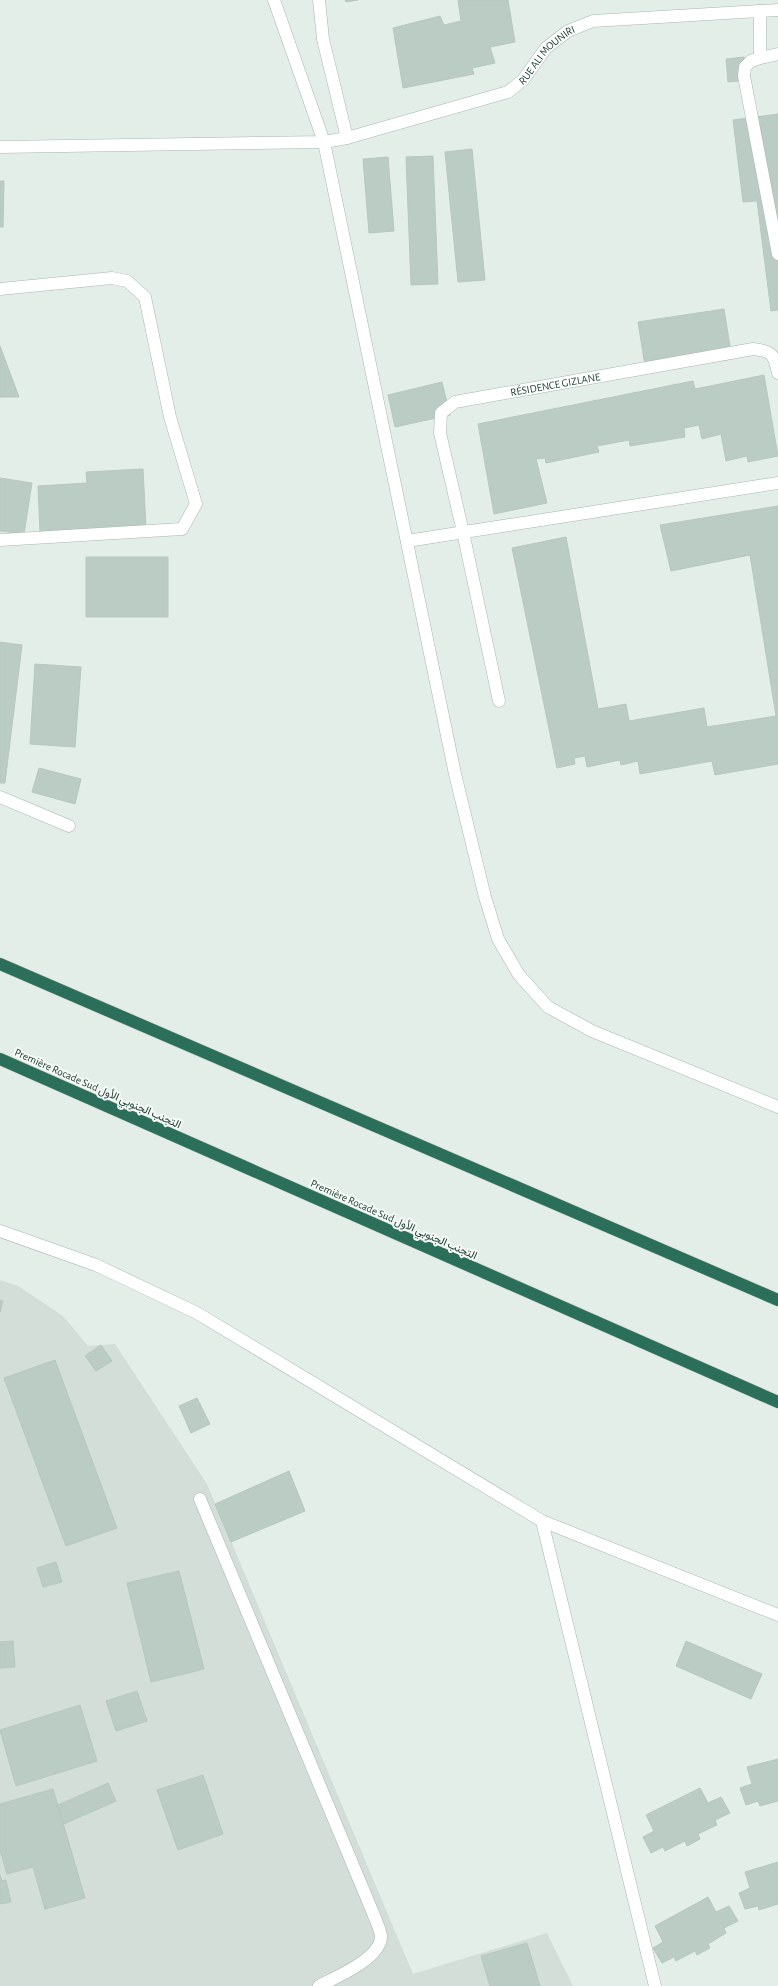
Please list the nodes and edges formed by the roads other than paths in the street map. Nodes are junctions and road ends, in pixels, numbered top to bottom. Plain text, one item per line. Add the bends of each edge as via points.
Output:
1 (274, 0) edge
2 (319, 0) edge
3 (778, 10) edge
4 (760, 11) junction
5 (778, 54) edge
6 (760, 58) junction
7 (347, 138) junction
8 (324, 142) junction
9 (0, 148) edge
10 (778, 254) edge
11 (0, 289) edge
12 (778, 373) edge
13 (778, 483) edge
14 (463, 532) junction
15 (0, 540) edge
16 (407, 541) junction
17 (499, 701) dead end
18 (0, 797) edge
19 (69, 826) dead end
20 (0, 964) edge
21 (0, 1060) edge
22 (778, 1107) edge
23 (0, 1231) edge
24 (778, 1300) edge
25 (778, 1402) edge
26 (200, 1499) dead end
27 (542, 1521) junction
28 (778, 1615) edge
29 (319, 1986) edge
30 (655, 1986) edge

1 - 8 street
2 - 7 street via 323,39
3 - 4 street, RUE ALI MOUNIRI
4 - 6 street
4 - 7 street, RUE ALI MOUNIRI via 593,21 568,31 546,48 523,80 508,92
5 - 6 street
6 - 10 street via 751,61 744,76
7 - 8 street, RUE ALI MOUNIRI
8 - 9 street, RUE ALI MOUNIRI
8 - 16 street
11 - 15 street via 112,278 127,281 145,297 170,417 196,504 182,529
12 - 14 street, RÉSIDENCE GIZLANE via 775,358 770,353 753,349 455,402 441,413 440,433
13 - 14 street
14 - 16 street
14 - 17 street, RÉSIDENCE GIZLANE
16 - 22 street via 455,774 485,897 498,939 519,976 548,1007 592,1031
18 - 19 street
20 - 24 highway
21 - 25 highway, Première Rocade Sud التجنب الجنوبي الأول
23 - 27 street via 96,1265 197,1313
26 - 29 street via 370,1906 380,1937 375,1951 360,1964
27 - 28 street
27 - 30 street

